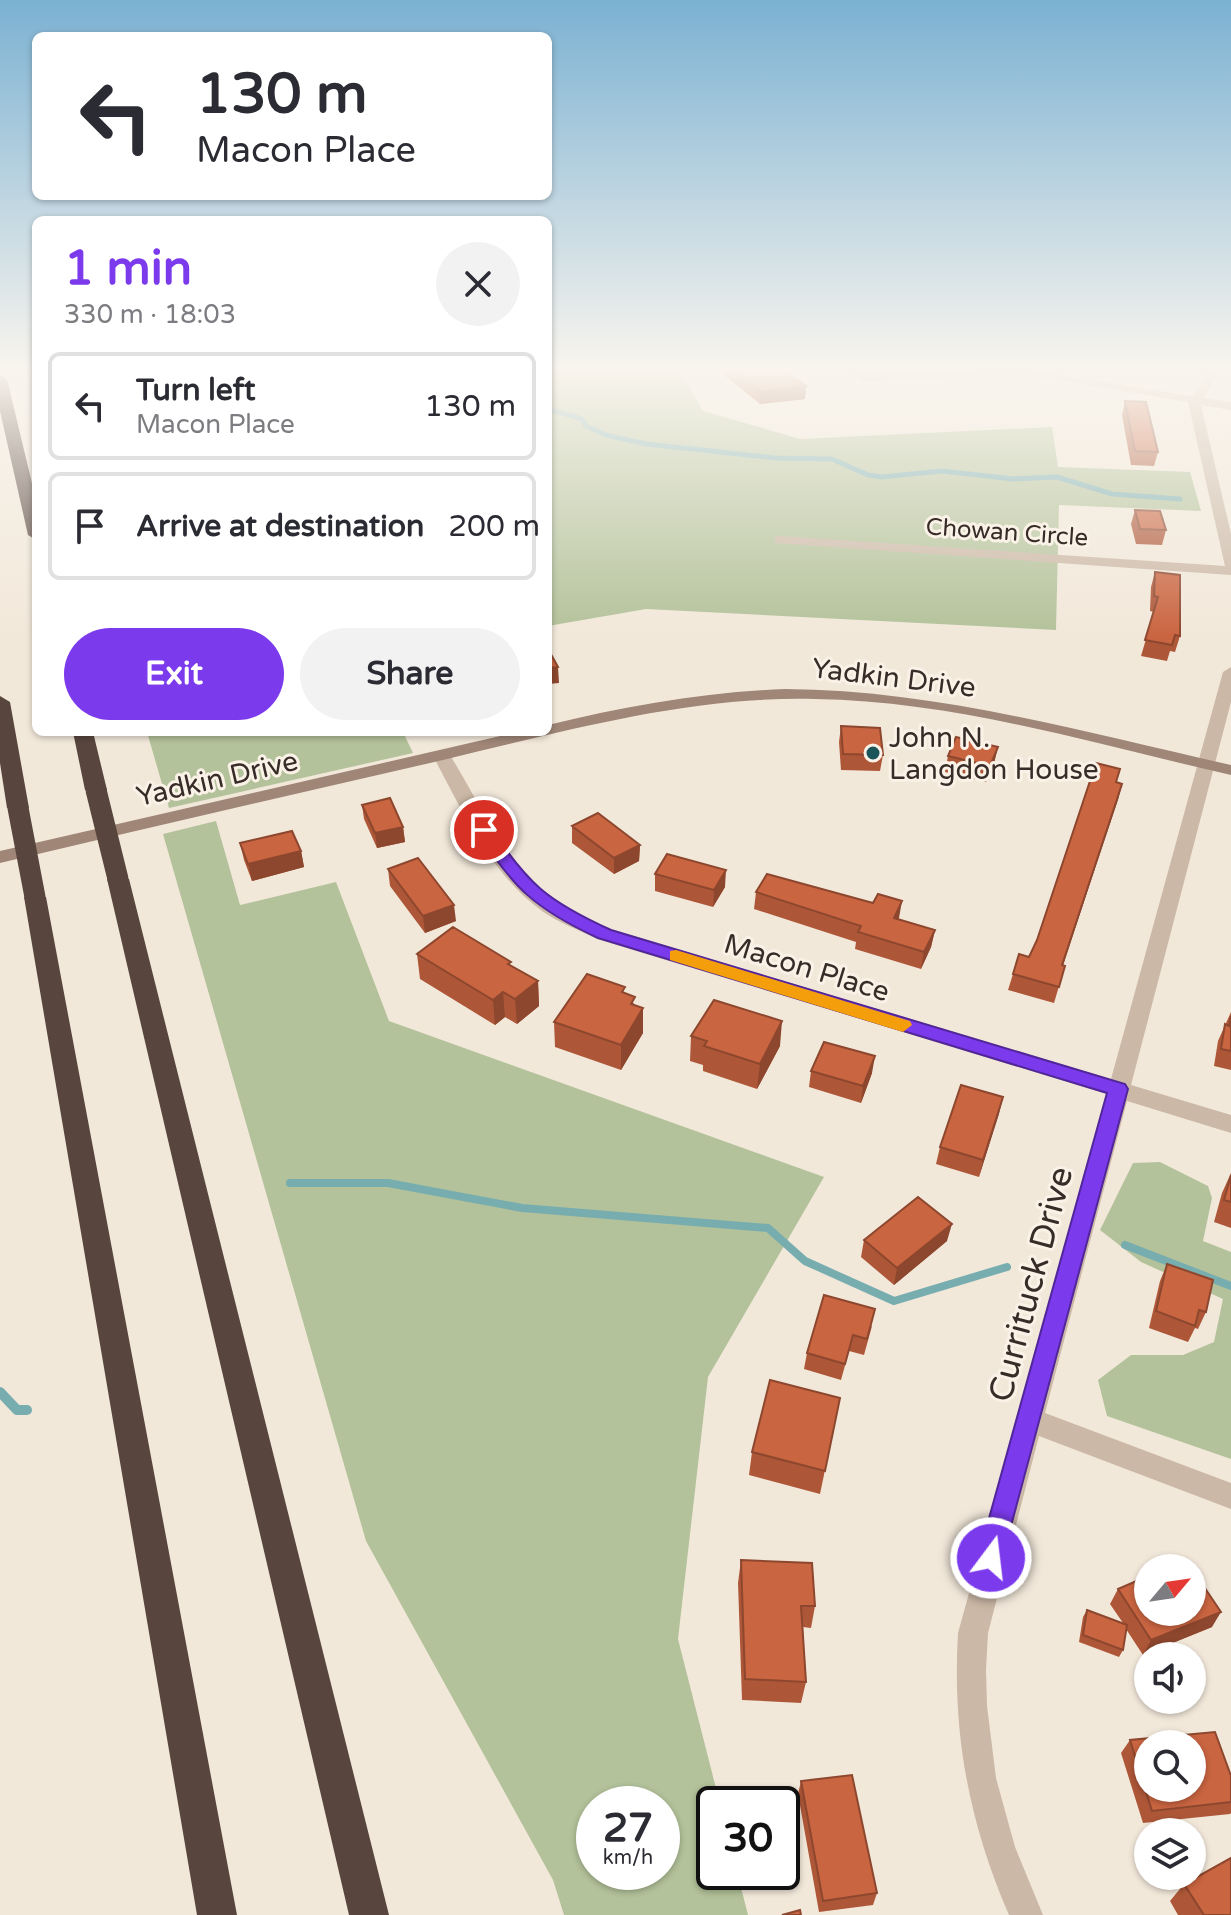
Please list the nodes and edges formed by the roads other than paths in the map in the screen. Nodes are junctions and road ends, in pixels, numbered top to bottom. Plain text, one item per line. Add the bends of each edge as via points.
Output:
1 (18, 457) edge
2 (1209, 457) edge
3 (32, 518) edge
4 (1226, 519) edge
5 (780, 540) dead end
6 (1231, 565) edge
7 (1231, 571) edge
8 (1231, 672) edge
9 (0, 702) edge
10 (552, 729) edge
11 (84, 736) edge
12 (524, 736) edge
13 (442, 756) junction
14 (1219, 767) edge
15 (0, 857) edge
16 (1118, 1089) junction
17 (1231, 1124) edge
18 (1028, 1419) junction
19 (1231, 1496) edge
20 (217, 1915) edge
21 (369, 1915) edge
22 (1026, 1915) edge

1 - 3 highway
2 - 4 street
4 - 6 street
5 - 7 street, Chowan Circle
8 - 14 street, Currituck Drive
9 - 20 highway, bridge
10 - 14 street, Yadkin Drive via 702,700 832,694 936,706
11 - 21 highway, bridge
12 - 13 street, Yadkin Drive
13 - 15 street, Yadkin Drive
13 - 16 street, Macon Place via 511,872 565,916 604,934
14 - 16 street, Currituck Drive
16 - 17 street, Macon Place
16 - 18 street, Currituck Drive
18 - 19 street
18 - 22 street, Currituck Drive via 979,1601 969,1680 982,1793

